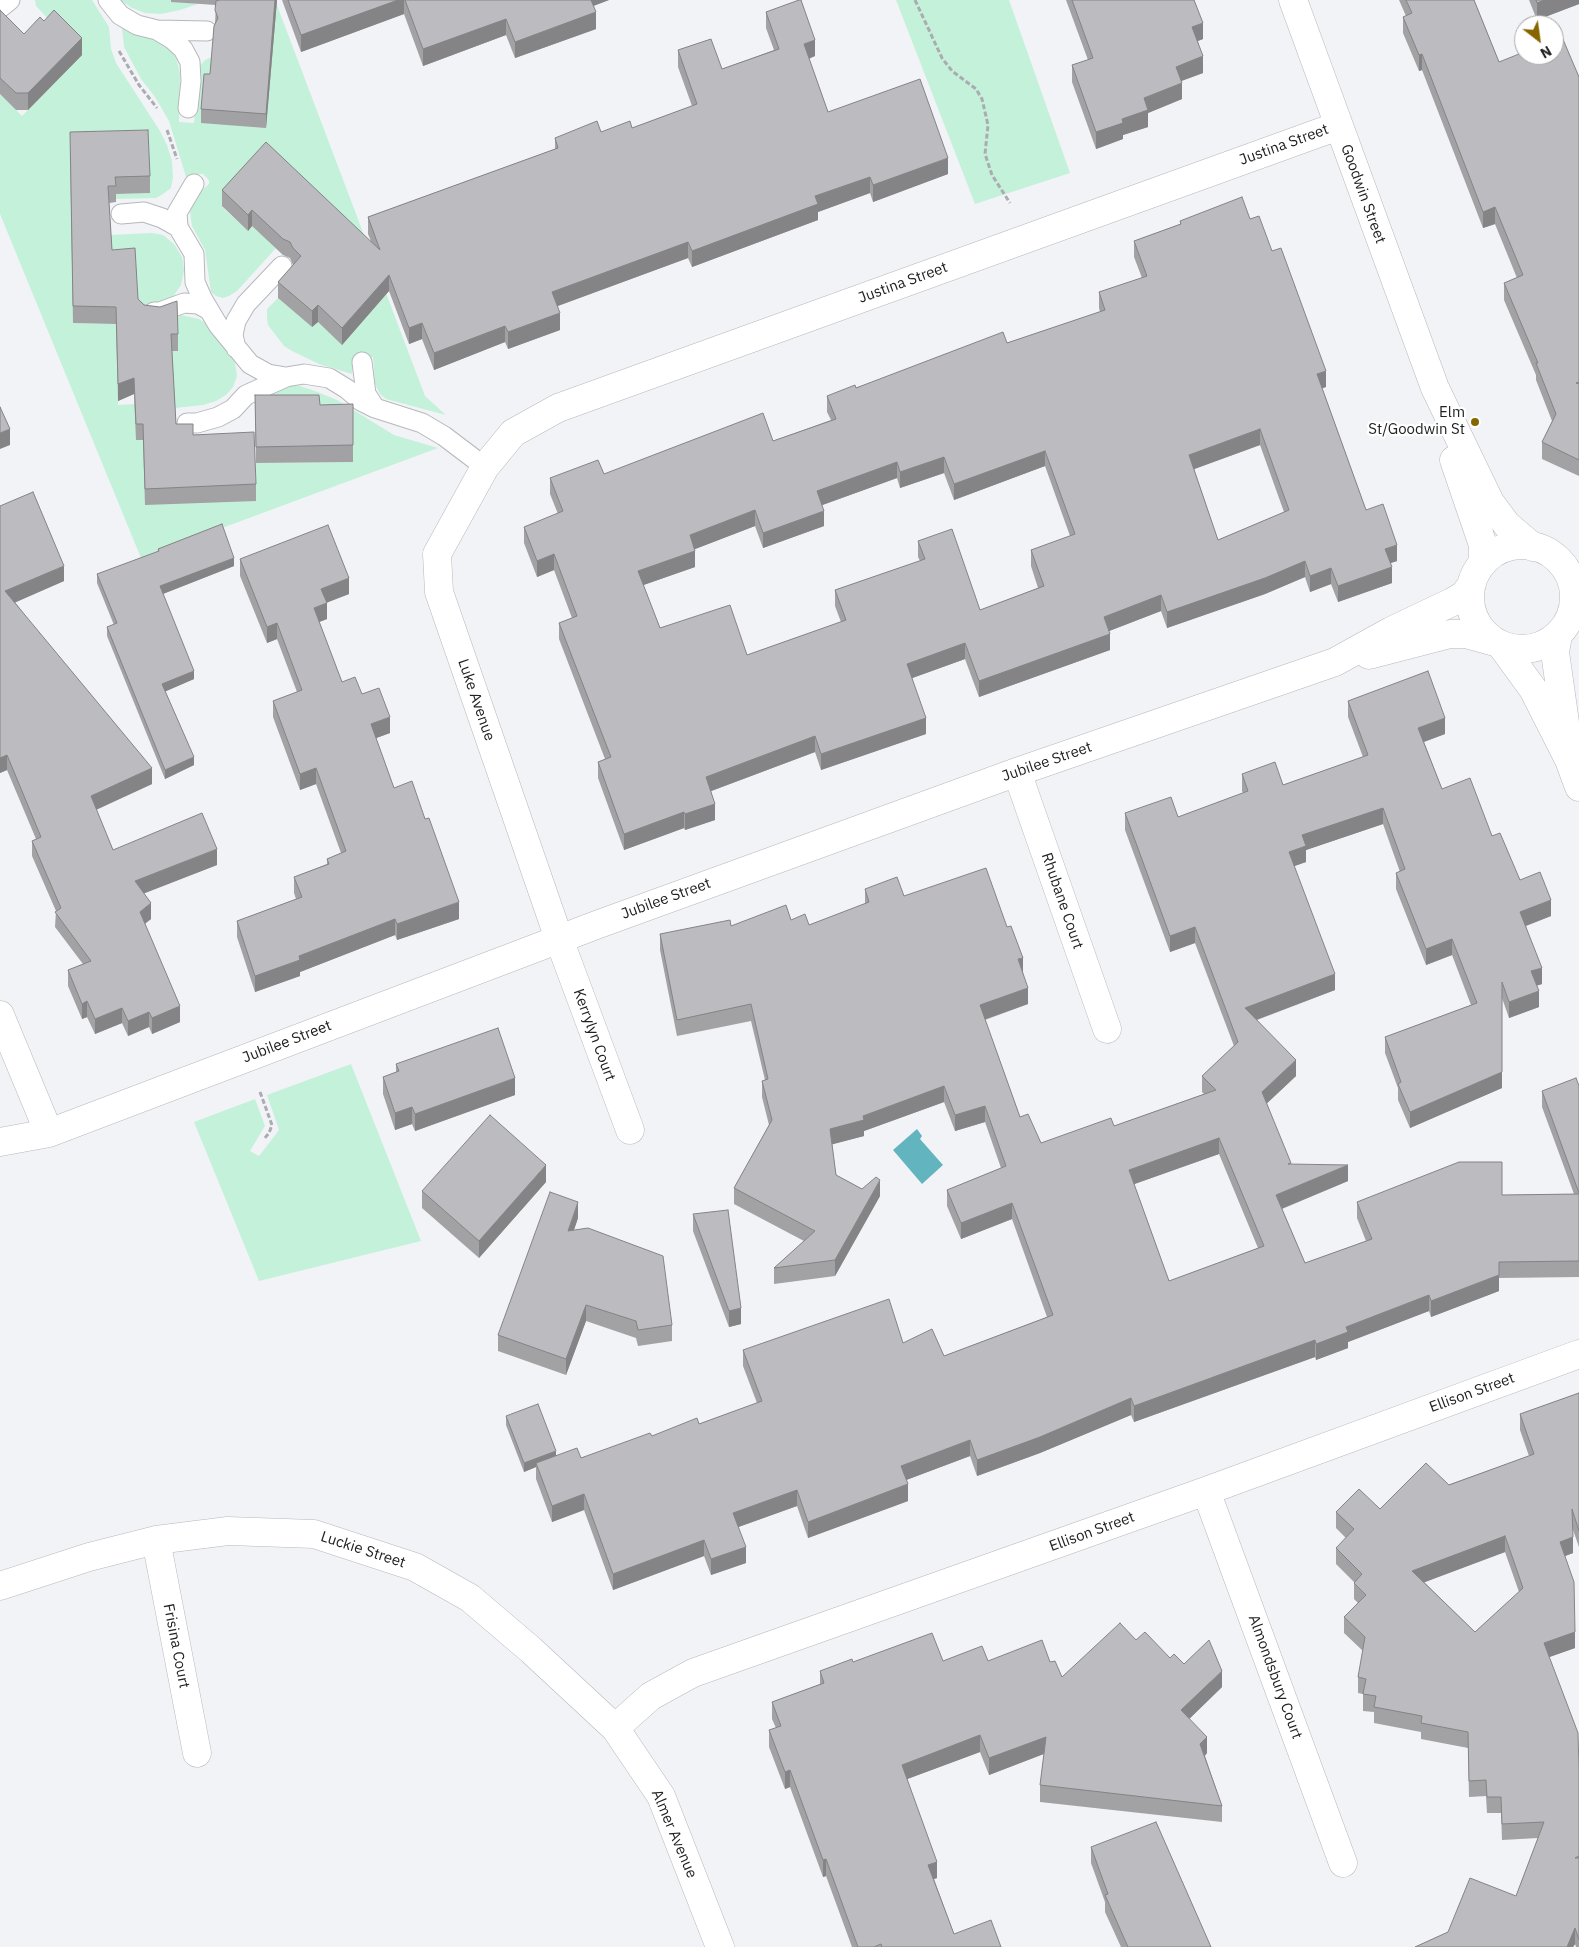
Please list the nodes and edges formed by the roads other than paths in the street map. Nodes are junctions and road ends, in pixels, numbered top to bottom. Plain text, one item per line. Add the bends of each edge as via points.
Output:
1 (10, 0) edge
2 (1293, 0) edge
3 (112, 5) edge
4 (0, 8) edge
5 (157, 30) junction
6 (207, 31) dead end
7 (188, 108) dead end
8 (1338, 126) junction
9 (194, 184) dead end
10 (121, 214) dead end
11 (178, 227) junction
12 (282, 266) dead end
13 (209, 310) junction
14 (150, 312) edge
15 (236, 348) junction
16 (362, 362) dead end
17 (286, 377) junction
18 (1435, 388) junction
19 (375, 408) junction
20 (187, 422) edge
21 (485, 467) junction
22 (1533, 547) junction
23 (1569, 564) edge
24 (1478, 573) junction
25 (1567, 628) edge
26 (1498, 643) junction
27 (1335, 662) junction
28 (1569, 760) junction
29 (1017, 772) junction
30 (1579, 787) edge
31 (559, 939) junction
32 (0, 1015) edge
33 (1107, 1029) dead end
34 (630, 1130) dead end
35 (49, 1133) junction
36 (0, 1142) edge
37 (1579, 1354) edge
38 (1206, 1491) junction
39 (156, 1540) junction
40 (0, 1586) edge
41 (615, 1728) junction
42 (197, 1753) dead end
43 (1344, 1863) dead end
44 (720, 1947) edge

1 - 4 lane
2 - 8 street, Goodwin Street
3 - 5 lane via 120,16
5 - 6 lane
5 - 7 lane via 183,49 190,62
8 - 18 street, Goodwin Street
8 - 21 street, Justina Street via 558,408 513,433
9 - 11 lane via 177,213
10 - 11 lane via 144,212
11 - 13 lane via 194,254 195,282
12 - 15 lane via 246,304 236,321 233,335
13 - 14 lane via 198,304 184,303 160,312
13 - 15 lane
15 - 17 lane via 250,364 268,374
16 - 19 lane via 366,394
17 - 19 lane via 304,374 328,378
17 - 20 lane via 246,395 233,409 218,417 197,423
18 - 22 street, Goodwin Street via 1490,502 1507,525
18 - 24 street, Goodwin Street via 1461,482 1484,545
19 - 21 lane via 422,423
21 - 31 street, Luke Avenue via 437,554 439,592
22 - 23 street
22 - 24 street via 1508,547 1492,555
23 - 25 street via 1575,600
24 - 26 street via 1470,595 1472,614 1482,631
24 - 27 street, Jubilee Street via 1464,595
25 - 26 street via 1546,644 1530,649 1512,649
25 - 28 street via 1555,652
26 - 27 street, Jubilee Street via 1466,634 1450,634
26 - 28 street via 1526,677
27 - 29 street, Jubilee Street
28 - 30 street
29 - 31 street, Jubilee Street
29 - 33 street, Rhubane Court
31 - 34 street, Kerrylyn Court
31 - 35 street, Jubilee Street
32 - 35 street
35 - 36 street, Jubilee Street
37 - 38 street, Ellison Street
38 - 41 street, Ellison Street via 693,1674 651,1696
38 - 43 street, Almondsbury Court
39 - 40 street, Luckie Street via 89,1557
39 - 41 street, Luckie Street via 228,1531 314,1534 415,1566 470,1598
39 - 42 street, Frisina Court
41 - 44 street, Almer Avenue via 661,1796

